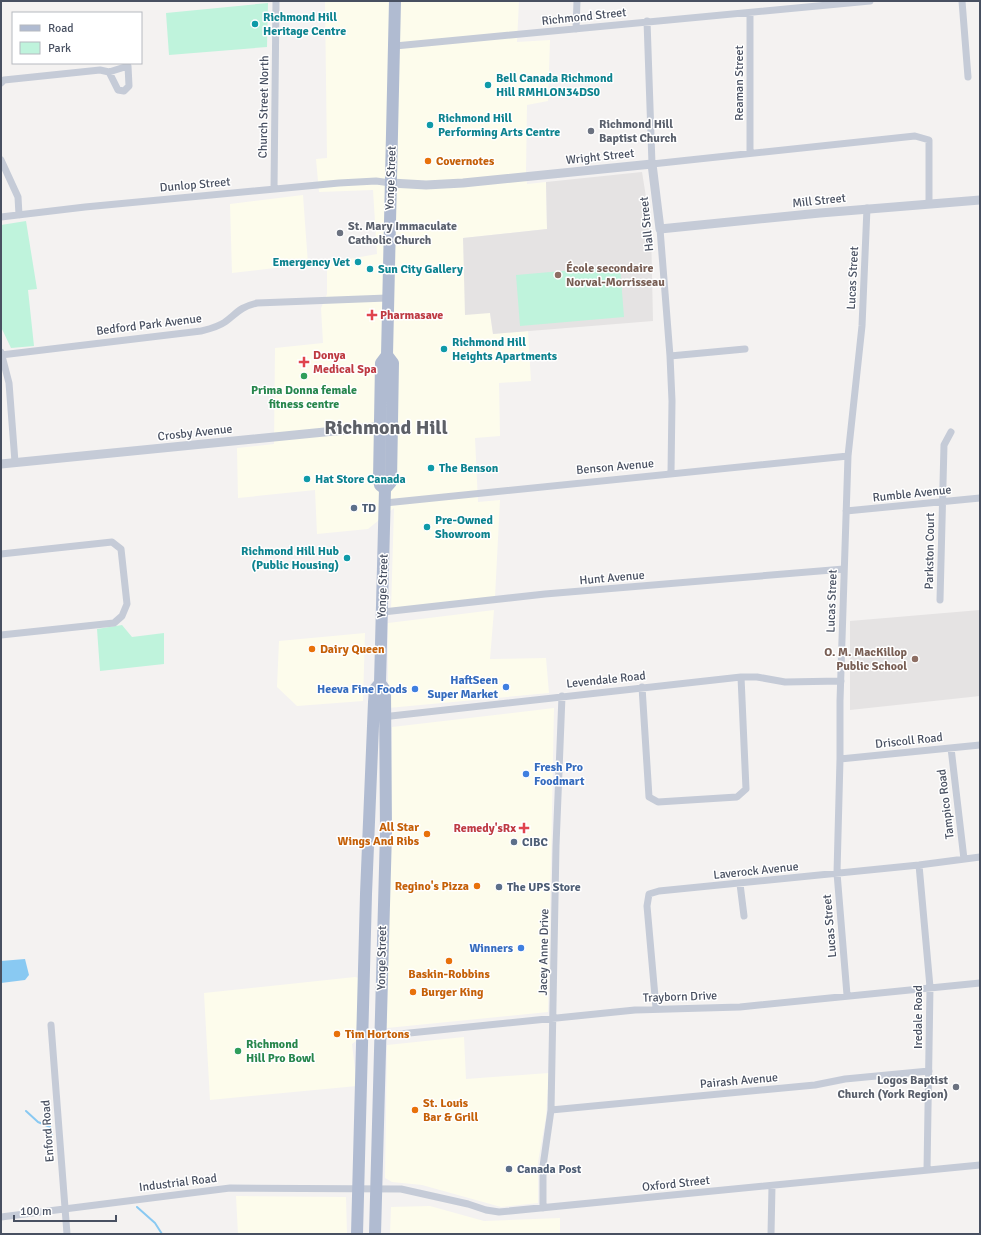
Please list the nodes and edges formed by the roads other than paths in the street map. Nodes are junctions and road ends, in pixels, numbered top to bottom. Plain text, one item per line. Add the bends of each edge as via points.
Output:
1 (276, 1) edge
2 (395, 1) edge
3 (577, 1) edge
4 (870, 1) edge
5 (962, 1) edge
6 (750, 13) junction
7 (647, 21) junction
8 (576, 29) junction
9 (395, 46) junction
10 (109, 72) dead end
11 (968, 77) dead end
12 (1, 83) edge
13 (750, 153) junction
14 (1, 160) edge
15 (652, 164) junction
16 (391, 183) junction
17 (274, 189) junction
18 (980, 200) edge
19 (929, 203) junction
20 (867, 208) junction
21 (19, 215) junction
22 (1, 218) edge
23 (660, 229) junction
24 (387, 298) junction
25 (746, 349) dead end
26 (1, 354) edge
27 (670, 356) junction
28 (386, 425) junction
29 (951, 432) dead end
30 (848, 456) junction
31 (15, 462) junction
32 (1, 464) edge
33 (671, 473) junction
34 (980, 498) edge
35 (942, 502) junction
36 (385, 503) junction
37 (846, 511) junction
38 (1, 554) edge
39 (844, 569) junction
40 (940, 600) dead end
41 (383, 612) junction
42 (1, 635) edge
43 (741, 677) junction
44 (841, 681) junction
45 (642, 687) junction
46 (562, 696) junction
47 (380, 717) junction
48 (980, 745) edge
49 (951, 748) junction
50 (840, 759) junction
51 (980, 857) edge
52 (964, 859) junction
53 (919, 865) junction
54 (836, 873) junction
55 (740, 884) junction
56 (744, 916) dead end
57 (980, 983) edge
58 (930, 987) junction
59 (847, 995) junction
60 (656, 1008) junction
61 (554, 1017) junction
62 (51, 1025) dead end
63 (380, 1036) junction
64 (929, 1071) junction
65 (551, 1110) junction
66 (980, 1165) edge
67 (927, 1170) junction
68 (772, 1186) junction
69 (360, 1188) junction
70 (377, 1188) junction
71 (65, 1208) junction
72 (543, 1208) junction
73 (1, 1217) edge
74 (67, 1234) edge
75 (357, 1234) edge
76 (375, 1234) edge
77 (771, 1234) edge

1 - 17 street, Church Street North
2 - 9 main road, Yonge Street
3 - 8 street
4 - 6 street, Richmond Street
5 - 11 street
6 - 7 street, Richmond Street
6 - 13 street, Reaman Street
7 - 8 street, Richmond Street
7 - 15 street, Hall Street
8 - 9 street, Richmond Street
9 - 16 main road, Yonge Street
10 - 12 street via 100,70 30,77 4,80
13 - 15 street, Wright Street
13 - 19 street, Wright Street via 916,136 929,140
14 - 21 street via 18,197
15 - 16 street, Wright Street via 463,183
15 - 23 street, Hall Street
16 - 17 street, Dunlop Street via 376,181
16 - 24 main road, Yonge Street
17 - 21 street, Dunlop Street
18 - 19 street, Mill Street
19 - 20 street, Mill Street
20 - 23 street, Mill Street
20 - 30 street, Lucas Street via 862,326
21 - 22 street, Dunlop Street
23 - 27 street, Hall Street
24 - 26 street, Bedford Park Avenue via 256,303 244,306 224,323 201,331
24 - 28 main road, Yonge Street via 386,355 382,362
25 - 27 street
26 - 31 street via 9,383
27 - 33 street, Hall Street
28 - 31 street, Crosby Avenue
28 - 36 main road, Yonge Street via 379,482 385,489
29 - 35 street, Parkston Court via 944,446
30 - 33 street, Benson Avenue
30 - 37 street, Lucas Street
31 - 32 street, Crosby Avenue
33 - 36 street, Benson Avenue
34 - 35 street, Rumble Avenue
35 - 37 street, Rumble Avenue
35 - 40 street, Parkston Court
36 - 41 main road, Yonge Street
37 - 39 street, Lucas Street
38 - 42 street via 112,542 121,549 127,604 122,616 114,623
39 - 41 street, Hunt Avenue via 545,594
39 - 44 street, Lucas Street
41 - 47 main road, Yonge Street via 380,683 375,689
43 - 44 street, Levendale Road via 785,682
43 - 45 street, Levendale Road
43 - 45 street via 746,789 737,797 658,802 649,797
44 - 50 street, Lucas Street
45 - 46 street, Levendale Road
46 - 47 street, Levendale Road
46 - 61 street, Jacey Anne Drive via 556,846
47 - 63 main road, Yonge Street via 386,832
47 - 69 main road, Yonge Street via 366,894
48 - 49 street, Driscoll Road
49 - 50 street, Driscoll Road
49 - 52 street, Tampico Road
50 - 54 street, Lucas Street
51 - 52 street, Laverock Avenue
52 - 53 street, Laverock Avenue
53 - 54 street, Laverock Avenue
53 - 58 street, Iredale Road
54 - 55 street, Laverock Avenue
54 - 59 street, Lucas Street
55 - 56 street
55 - 60 street, Laverock Avenue via 649,894 647,906
57 - 58 street, Trayborn Drive
58 - 59 street, Trayborn Drive
58 - 64 street, Iredale Road
59 - 60 street, Trayborn Drive via 740,1007
60 - 61 street, Trayborn Drive
61 - 63 street, Trayborn Drive
61 - 65 street, Jacey Anne Drive
62 - 71 street, Enford Road
63 - 70 main road, Yonge Street
64 - 65 street, Pairash Avenue via 845,1079 815,1085
64 - 67 street, Iredale Road
65 - 72 street, Jacey Anne Drive via 543,1166
66 - 67 street, Oxford Street
67 - 68 street, Oxford Street
68 - 72 street, Oxford Street
68 - 77 street
69 - 70 street, Industrial Road
69 - 71 street, Industrial Road via 230,1188
69 - 75 main road, Yonge Street
70 - 72 street, Oxford Street via 401,1189 499,1212
70 - 76 main road, Yonge Street
71 - 73 street, Industrial Road
71 - 74 street, Enford Road

